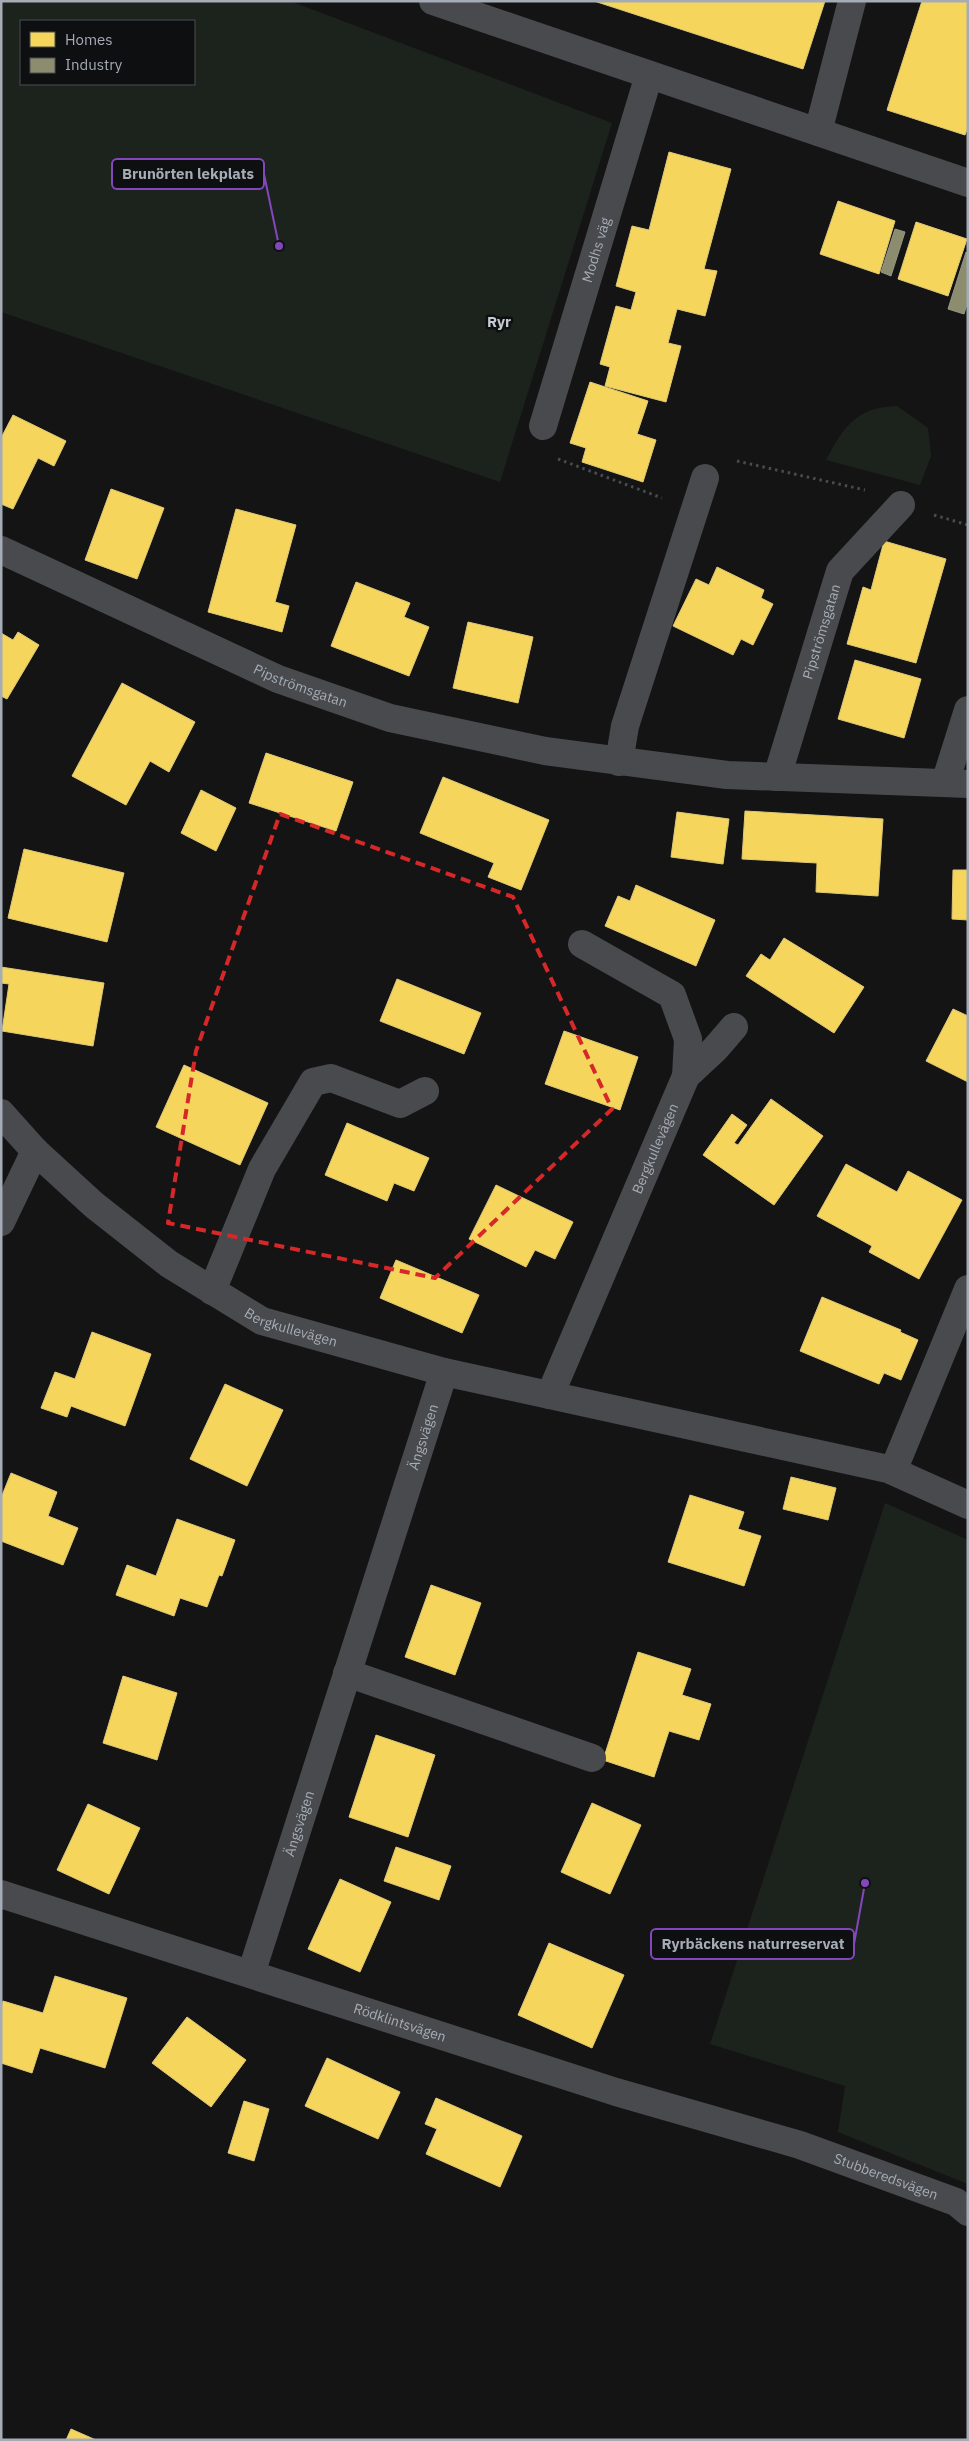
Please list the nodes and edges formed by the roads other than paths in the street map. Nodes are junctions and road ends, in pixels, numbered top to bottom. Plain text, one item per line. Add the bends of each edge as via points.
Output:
1 (433, 1) edge
2 (852, 1) edge
3 (649, 75) junction
4 (818, 132) junction
5 (968, 183) edge
6 (543, 426) dead end
7 (705, 478) dead end
8 (901, 505) dead end
9 (1, 550) edge
10 (968, 710) edge
11 (619, 762) junction
12 (777, 777) junction
13 (957, 783) edge
14 (582, 944) dead end
15 (734, 1027) dead end
16 (686, 1076) junction
17 (425, 1092) dead end
18 (1, 1113) edge
19 (35, 1151) junction
20 (1, 1222) edge
21 (968, 1290) edge
22 (212, 1291) junction
23 (444, 1372) junction
24 (550, 1395) junction
25 (893, 1471) junction
26 (968, 1506) edge
27 (348, 1673) junction
28 (592, 1758) dead end
29 (1, 1894) edge
30 (252, 1974) junction
31 (800, 2145) joint
32 (968, 2212) edge

1 - 3 street
2 - 4 street
3 - 4 street
3 - 6 street, Modhs väg
4 - 5 street
7 - 11 street via 625,726
8 - 12 street, Pipströmsgatan via 840,571
9 - 11 street, Pipströmsgatan via 278,679 390,718 545,751
10 - 13 street, Pipströmsgatan
11 - 12 street, Pipströmsgatan via 727,775
12 - 13 street, Pipströmsgatan
14 - 16 street, Bergkullevägen via 672,995 688,1039
15 - 16 street via 716,1049
16 - 24 street, Bergkullevägen
17 - 22 street via 400,1104 331,1078 313,1082 262,1169
18 - 19 street, Bergkullevägen
19 - 20 street
19 - 22 street, Bergkullevägen via 161,1258
21 - 25 street
22 - 23 street, Bergkullevägen via 262,1321
23 - 24 street, Bergkullevägen
23 - 27 street, Ängsvägen
24 - 25 street, Bergkullevägen
25 - 26 street, Bergkullevägen
27 - 28 street
27 - 30 street, Ängsvägen
29 - 30 street, Rödklintsvägen
30 - 31 street, Rödklintsvägen via 616,2092
31 - 32 street, Stubberedsvägen via 956,2202

